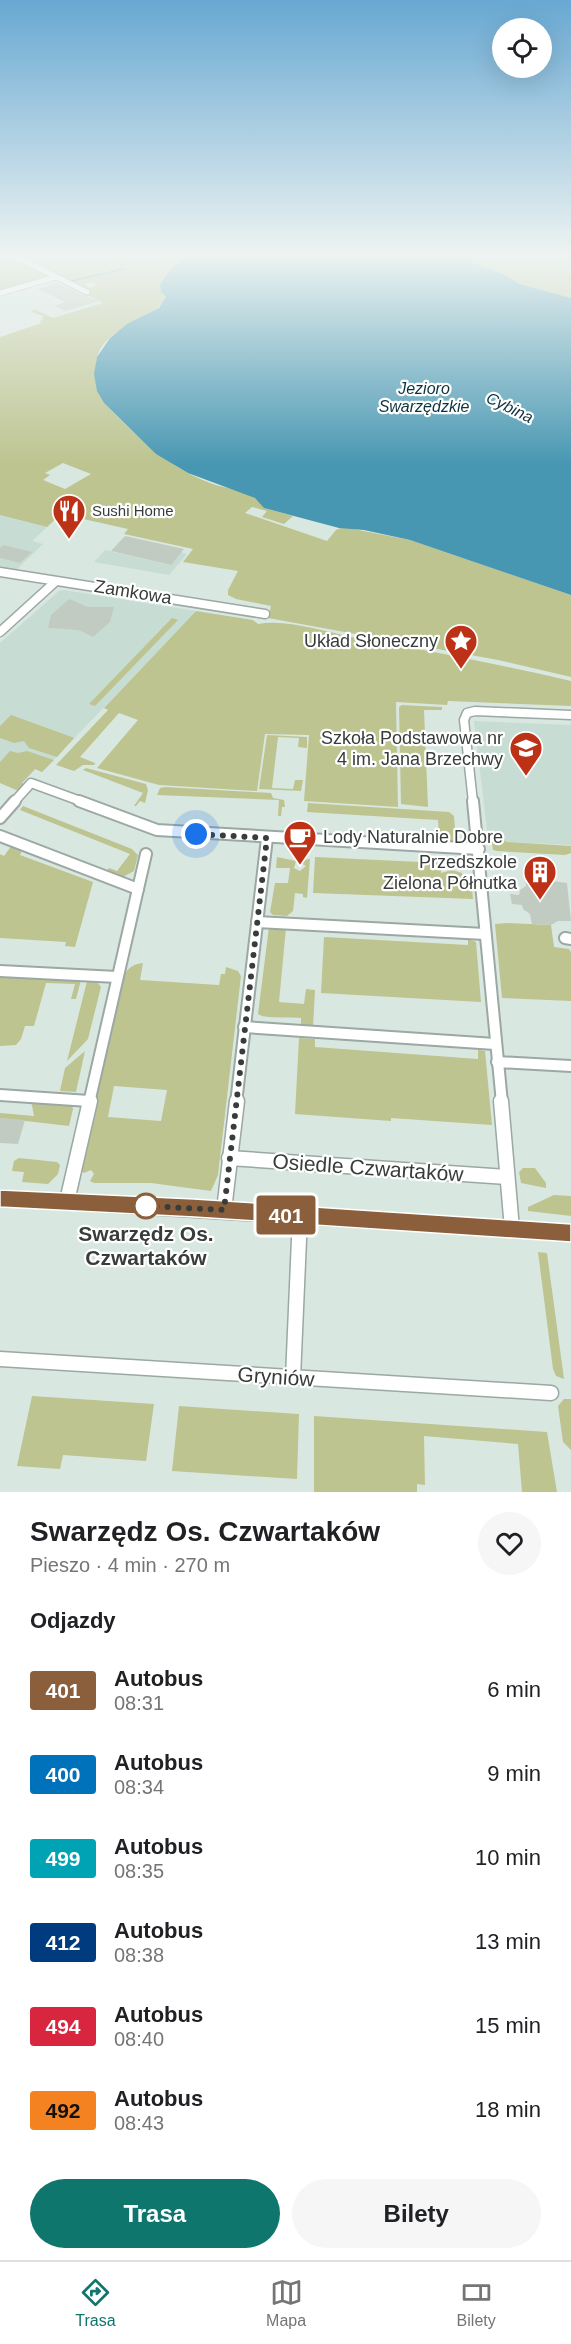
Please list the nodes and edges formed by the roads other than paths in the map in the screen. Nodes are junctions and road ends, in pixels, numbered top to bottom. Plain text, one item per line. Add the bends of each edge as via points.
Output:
1 (0, 572) edge
2 (55, 582) junction
3 (266, 614) dead end
4 (0, 632) edge
5 (571, 715) edge
6 (0, 818) edge
7 (0, 836) edge
8 (267, 838) junction
9 (479, 849) junction
10 (146, 854) dead end
11 (138, 889) junction
12 (257, 922) junction
13 (485, 934) junction
14 (0, 971) edge
15 (117, 977) junction
16 (244, 1027) junction
17 (495, 1044) junction
18 (497, 1062) junction
19 (571, 1066) edge
20 (0, 1095) edge
21 (89, 1101) junction
22 (230, 1158) junction
23 (507, 1178) junction
24 (0, 1198) edge
25 (67, 1201) junction
26 (224, 1210) junction
27 (300, 1216) junction
28 (512, 1229) junction
29 (571, 1233) edge
30 (0, 1359) edge
31 (293, 1378) junction
32 (551, 1393) dead end

1 - 2 street, Zamkowa
2 - 3 street, Zamkowa
2 - 4 street
5 - 9 street via 467,713 464,720
6 - 8 street via 32,783 152,830
7 - 11 street
8 - 9 street
8 - 12 street
9 - 13 street
10 - 11 street
11 - 15 street
12 - 13 street
12 - 16 street
13 - 17 street
14 - 15 street
15 - 21 street
16 - 17 street
16 - 22 street
17 - 18 street
18 - 19 street
18 - 23 street
20 - 21 street
21 - 25 street
22 - 23 street, Osiedle Czwartaków
22 - 26 street
23 - 28 street
24 - 25 street
25 - 26 street
26 - 27 street
27 - 28 street
27 - 31 street
28 - 29 street
30 - 31 street, Gryniów
31 - 32 street, Gryniów

